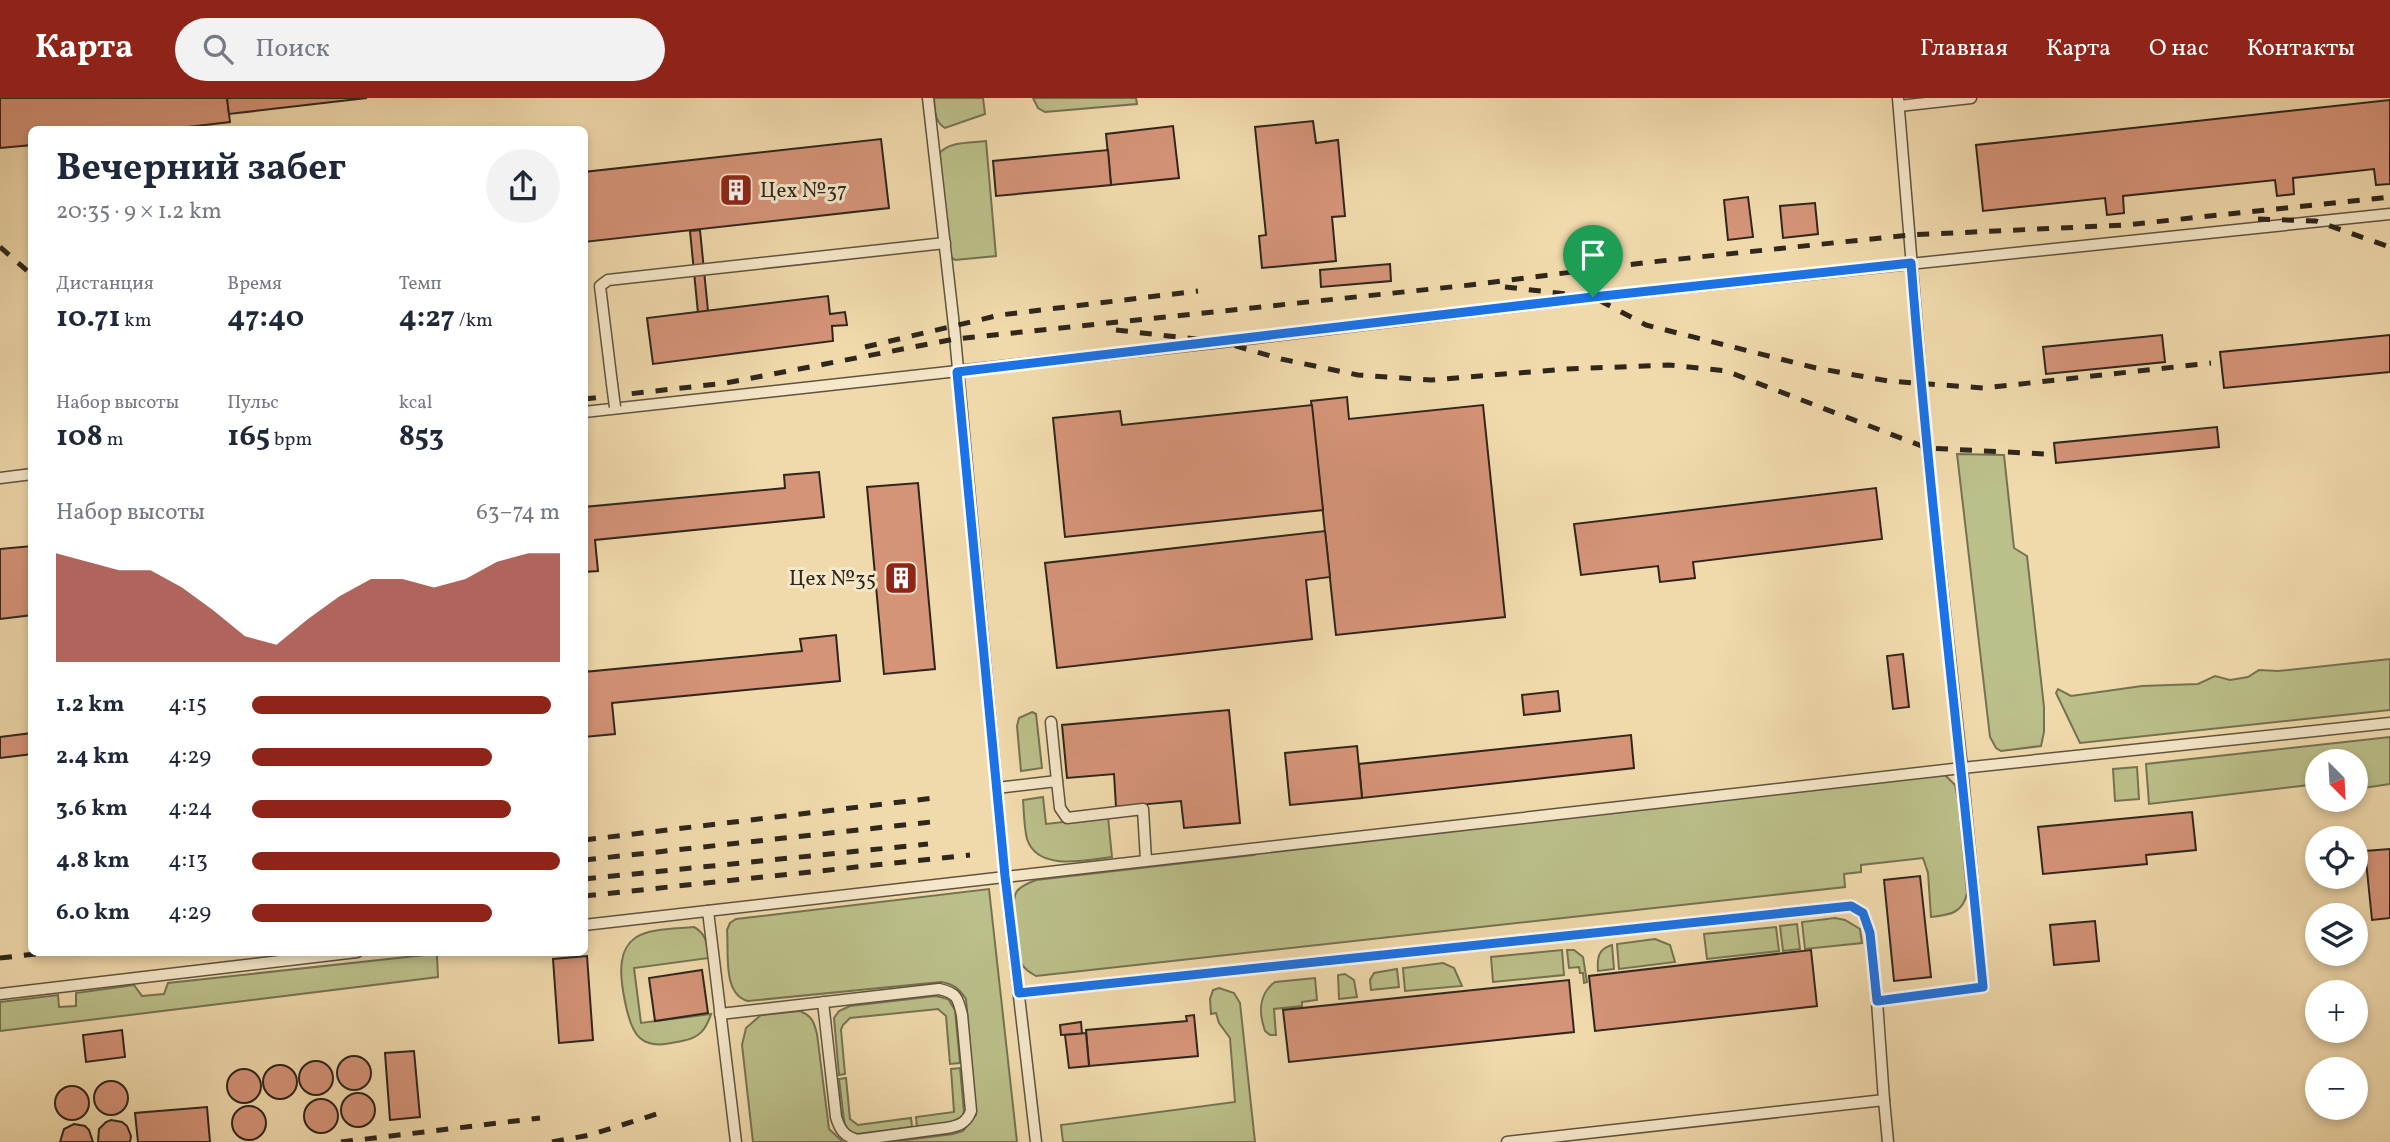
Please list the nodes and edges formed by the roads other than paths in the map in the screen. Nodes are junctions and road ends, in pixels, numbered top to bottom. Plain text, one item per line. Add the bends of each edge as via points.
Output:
1 (928, 98) edge
2 (1971, 98) edge
3 (1898, 102) edge
4 (2390, 214) edge
5 (944, 243) junction
6 (1911, 263) junction
7 (957, 372) junction
8 (615, 408) junction
9 (588, 411) edge
10 (28, 474) edge
11 (0, 478) edge
12 (1051, 722) dead end
13 (2390, 723) edge
14 (1962, 768) junction
15 (1057, 781) junction
16 (997, 788) junction
17 (1146, 860) junction
18 (1005, 876) junction
19 (708, 911) junction
20 (588, 925) edge
21 (323, 956) edge
22 (1019, 993) junction
23 (0, 994) edge
24 (1877, 1001) junction
25 (822, 1002) junction
26 (720, 1014) junction
27 (1884, 1100) junction
28 (736, 1142) edge
29 (1036, 1142) edge
30 (1507, 1142) edge
31 (1888, 1142) edge

1 - 5 lane
2 - 3 lane
3 - 6 lane
4 - 6 lane
5 - 7 lane
5 - 8 lane, bridge via 608,280 600,286
6 - 7 lane
6 - 14 lane
7 - 8 lane
7 - 16 lane
8 - 9 lane
10 - 11 lane
12 - 15 lane
13 - 14 lane
14 - 17 lane
14 - 24 lane via 1983,987
15 - 16 lane
15 - 17 lane via 1060,808 1067,818 1143,809
16 - 18 lane
17 - 18 lane
18 - 19 lane
18 - 22 lane
19 - 20 lane
19 - 26 lane
21 - 23 lane
22 - 24 lane via 1851,906 1863,913 1870,933
22 - 29 lane
24 - 27 lane
25 - 25 lane via 950,991 959,1000 962,1015 968,1119 946,1128 857,1140 848,1137 836,1117
25 - 26 lane
26 - 28 lane
27 - 30 lane
27 - 31 lane

